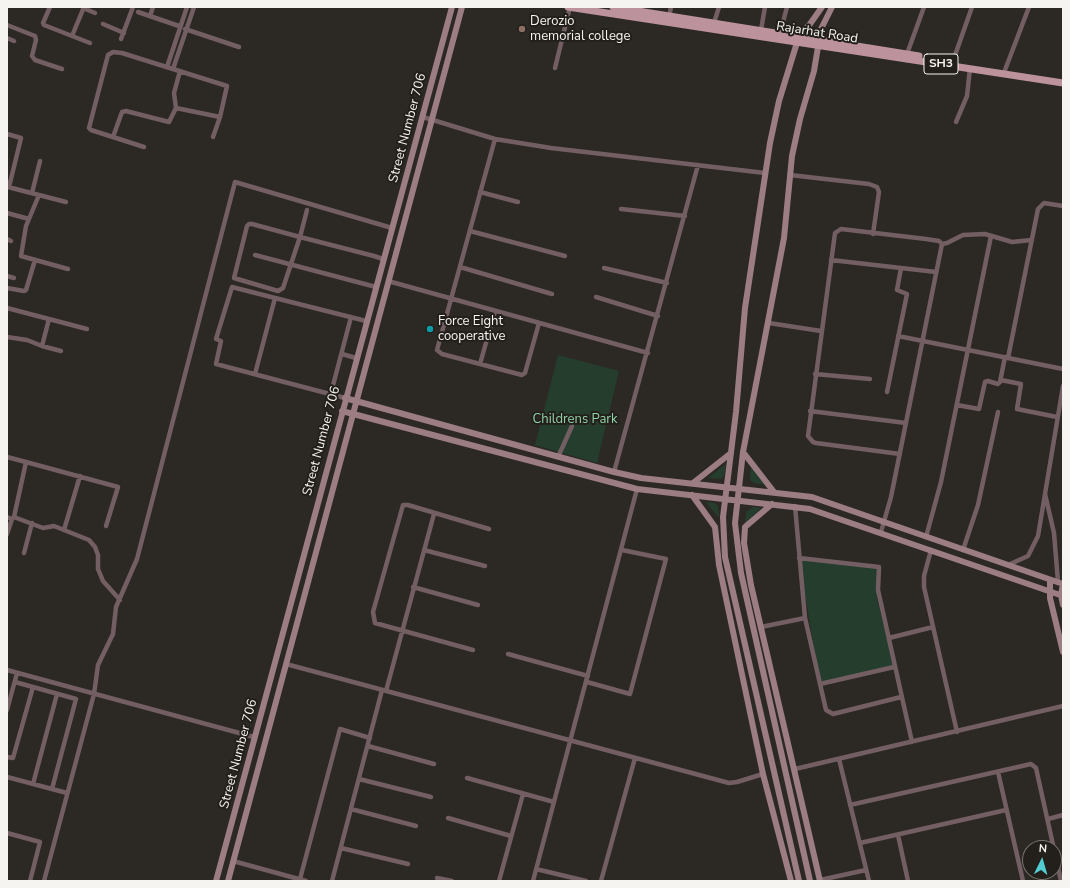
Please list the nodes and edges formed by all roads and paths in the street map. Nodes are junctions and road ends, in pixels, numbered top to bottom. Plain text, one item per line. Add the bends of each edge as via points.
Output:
1 (50, 7) edge
2 (133, 7) edge
3 (153, 7) edge
4 (186, 7) edge
5 (194, 7) edge
6 (452, 7) edge
7 (462, 7) edge
8 (569, 7) edge
9 (613, 7) edge
10 (671, 7) edge
11 (719, 7) edge
12 (765, 7) edge
13 (787, 7) edge
14 (822, 7) edge
15 (832, 7) edge
16 (924, 7) edge
17 (972, 7) edge
18 (1029, 7) edge
19 (84, 8) edge
20 (582, 8) edge
21 (138, 12) dead end
22 (95, 13) dead end
23 (150, 16) junction
24 (668, 19) junction
25 (714, 23) junction
26 (7, 24) edge
27 (103, 24) dead end
28 (179, 26) junction
29 (185, 29) junction
30 (761, 30) junction
31 (124, 32) junction
32 (780, 33) junction
33 (72, 36) junction
34 (7, 38) edge
35 (121, 39) dead end
36 (798, 39) junction
37 (14, 41) dead end
38 (90, 43) dead end
39 (820, 43) junction
40 (239, 46) dead end
41 (907, 54) junction
42 (953, 61) junction
43 (167, 67) junction
44 (555, 68) dead end
45 (970, 68) junction
46 (62, 69) dead end
47 (173, 69) junction
48 (1005, 70) junction
49 (180, 71) junction
50 (1063, 78) edge
51 (1063, 83) edge
52 (176, 108) junction
53 (220, 117) junction
54 (423, 117) junction
55 (431, 120) junction
56 (956, 122) dead end
57 (7, 134) edge
58 (213, 137) dead end
59 (113, 138) junction
60 (495, 139) junction
61 (144, 147) dead end
62 (40, 161) dead end
63 (698, 165) junction
64 (765, 173) junction
65 (790, 175) junction
66 (8, 187) edge
67 (480, 192) junction
68 (32, 193) junction
69 (39, 195) junction
70 (66, 202) dead end
71 (518, 202) dead end
72 (1063, 206) edge
73 (621, 209) dead end
74 (308, 210) dead end
75 (7, 213) edge
76 (685, 216) junction
77 (29, 219) junction
78 (392, 228) junction
79 (470, 231) junction
80 (873, 234) junction
81 (991, 236) junction
82 (300, 237) junction
83 (1031, 240) junction
84 (942, 244) junction
85 (255, 255) dead end
86 (565, 256) dead end
87 (383, 259) junction
88 (35, 260) junction
89 (831, 260) junction
90 (291, 264) junction
91 (460, 267) junction
92 (604, 268) dead end
93 (902, 268) junction
94 (68, 269) dead end
95 (936, 272) junction
96 (7, 276) edge
97 (14, 278) dead end
98 (388, 281) junction
99 (667, 283) junction
100 (7, 288) edge
101 (376, 288) junction
102 (552, 294) dead end
103 (596, 297) dead end
104 (275, 298) junction
105 (451, 299) junction
106 (7, 308) edge
107 (495, 311) junction
108 (658, 316) junction
109 (351, 317) junction
110 (49, 319) junction
111 (366, 321) junction
112 (539, 323) junction
113 (769, 323) junction
114 (87, 329) dead end
115 (821, 331) junction
116 (898, 336) junction
117 (7, 337) edge
118 (923, 341) junction
119 (42, 346) junction
120 (968, 350) junction
121 (61, 351) dead end
122 (648, 353) junction
123 (342, 354) junction
124 (356, 358) junction
125 (1006, 358) junction
126 (480, 364) junction
127 (1063, 369) edge
128 (255, 374) junction
129 (815, 374) junction
130 (870, 379) dead end
131 (1000, 380) junction
132 (1063, 386) edge
133 (887, 392) dead end
134 (331, 393) junction
135 (345, 398) junction
136 (357, 401) junction
137 (957, 405) junction
138 (342, 411) junction
139 (810, 411) junction
140 (998, 412) dead end
141 (353, 414) junction
142 (1057, 417) junction
143 (906, 423) junction
144 (572, 426) dead end
145 (743, 452) junction
146 (731, 453) junction
147 (900, 454) junction
148 (7, 457) edge
149 (558, 457) junction
150 (26, 462) junction
151 (614, 472) junction
152 (80, 476) junction
153 (693, 483) junction
154 (726, 486) junction
155 (739, 488) junction
156 (638, 489) junction
157 (774, 492) junction
158 (1044, 492) junction
159 (692, 495) junction
160 (724, 499) junction
161 (737, 501) junction
162 (772, 504) junction
163 (795, 506) junction
164 (434, 514) junction
165 (11, 517) edge
166 (883, 522) junction
167 (32, 523) junction
168 (106, 526) dead end
169 (489, 529) dead end
170 (64, 530) junction
171 (880, 532) junction
172 (7, 534) edge
173 (926, 537) junction
174 (424, 550) junction
175 (622, 550) junction
176 (930, 550) junction
177 (963, 550) junction
178 (24, 553) dead end
179 (799, 558) junction
180 (1008, 565) junction
181 (485, 566) dead end
182 (1050, 580) junction
183 (1061, 583) edge
184 (413, 587) junction
185 (1049, 591) junction
186 (1062, 596) edge
187 (120, 600) junction
188 (478, 605) dead end
189 (1063, 605) edge
190 (805, 618) junction
191 (760, 627) junction
192 (933, 627) junction
193 (401, 631) junction
194 (889, 638) junction
195 (758, 649) junction
196 (473, 650) dead end
197 (1063, 652) edge
198 (508, 654) dead end
199 (738, 654) junction
200 (768, 657) junction
201 (749, 662) junction
202 (286, 664) junction
203 (894, 667) junction
204 (7, 670) edge
205 (17, 673) junction
206 (588, 676) junction
207 (15, 682) junction
208 (587, 682) junction
209 (820, 684) junction
210 (33, 687) junction
211 (384, 691) junction
212 (57, 694) junction
213 (94, 694) junction
214 (901, 697) junction
215 (1063, 706) edge
216 (7, 710) edge
217 (957, 732) junction
218 (254, 737) junction
219 (370, 738) junction
220 (570, 741) junction
221 (912, 742) junction
222 (368, 746) junction
223 (7, 757) edge
224 (635, 758) junction
225 (840, 759) junction
226 (434, 764) dead end
227 (795, 768) junction
228 (998, 772) junction
229 (764, 774) junction
230 (7, 777) edge
231 (467, 778) dead end
232 (359, 779) junction
233 (33, 784) junction
234 (52, 790) junction
235 (67, 793) junction
236 (523, 794) junction
237 (431, 797) dead end
238 (554, 802) junction
239 (850, 805) junction
240 (351, 809) junction
241 (1006, 810) junction
242 (1063, 815) edge
243 (448, 818) dead end
244 (1048, 819) junction
245 (416, 826) dead end
246 (7, 833) edge
247 (898, 835) junction
248 (511, 836) junction
249 (860, 843) junction
250 (341, 848) junction
251 (233, 861) junction
252 (408, 864) dead end
253 (536, 869) junction
254 (866, 870) junction
255 (438, 878) dead end
256 (300, 879) junction
257 (30, 881) edge
258 (44, 881) edge
259 (216, 881) edge
260 (228, 881) edge
261 (306, 881) edge
262 (332, 881) edge
263 (452, 881) edge
264 (499, 881) edge
265 (533, 881) edge
266 (586, 881) edge
267 (601, 881) edge
268 (791, 881) edge
269 (799, 881) edge
270 (810, 881) edge
271 (820, 881) edge
272 (868, 881) edge
273 (908, 881) edge
274 (1022, 881) edge
275 (1061, 881) edge

1 - 33 street via 44,25
2 - 31 street
3 - 23 street
4 - 28 street
5 - 29 street
6 - 54 street, Street Number 706
7 - 55 street
8 - 20 main road, Rajarhat Road / SH3
8 - 44 street
9 - 24 main road, Rajarhat Road / SH3
10 - 24 street
11 - 25 street
12 - 30 street
13 - 32 street
14 - 36 street via 818,18
15 - 39 street via 821,28
16 - 41 street
17 - 42 street
18 - 48 street
19 - 22 street
19 - 33 street
20 - 24 main road, Rajarhat Road / SH3
21 - 23 street
23 - 28 street
24 - 25 main road, Rajarhat Road / SH3
24 - 36 main road, Rajarhat Road / SH3
25 - 30 main road, Rajarhat Road / SH3
26 - 46 street via 35,36 32,56 35,60
27 - 31 street
28 - 43 street
29 - 40 street
29 - 47 street
30 - 32 main road, Rajarhat Road / SH3
31 - 35 street
32 - 36 main road, Rajarhat Road / SH3
33 - 38 street
34 - 37 street
36 - 39 main road, Rajarhat Road / SH3
36 - 64 street via 780,100
39 - 41 main road, Rajarhat Road / SH3
39 - 45 main road, Rajarhat Road / SH3
39 - 65 street via 800,119
41 - 42 main road, Rajarhat Road / SH3
42 - 48 main road, Rajarhat Road / SH3
43 - 47 street
43 - 59 street via 122,52 108,55 88,124 91,130
45 - 51 main road, Rajarhat Road / SH3
45 - 56 street via 967,96
47 - 49 street
48 - 50 main road, Rajarhat Road / SH3
49 - 52 street via 174,93
49 - 53 street via 227,86
52 - 53 street
52 - 59 street via 169,122 122,112
53 - 58 street
54 - 55 street
54 - 78 street, Street Number 706
55 - 60 street
55 - 98 street
57 - 66 street via 21,138
59 - 61 street
60 - 63 street
60 - 67 street
62 - 68 street
63 - 64 street
63 - 76 street
64 - 146 street via 745,308
65 - 80 street via 877,187 879,192
65 - 113 street via 784,238
66 - 68 street
67 - 71 street
67 - 79 street
68 - 69 street
69 - 70 street
69 - 77 street
72 - 83 street via 1044,203 1040,205
73 - 76 street
74 - 82 street
75 - 77 street
76 - 99 street
77 - 88 street via 20,253 24,258
78 - 87 street, Street Number 706
78 - 187 street via 236,182 137,559
79 - 86 street
79 - 91 street
80 - 84 street via 939,241
80 - 89 street via 837,231 834,235
81 - 83 street via 1012,242
81 - 84 street via 963,235
81 - 120 street
82 - 87 street
82 - 90 street
82 - 90 street via 249,224 234,278 278,291 283,288
83 - 125 street
84 - 95 street
85 - 90 street
87 - 101 street, Street Number 706
88 - 94 street
88 - 100 street via 24,292
89 - 93 street
89 - 115 street
90 - 101 street
91 - 102 street
91 - 105 street
92 - 99 street
93 - 95 street
93 - 116 street via 897,290 906,294
95 - 118 street
96 - 97 street
98 - 105 street
98 - 136 street
99 - 108 street
101 - 111 street, Street Number 706
103 - 108 street
104 - 109 street
104 - 128 street
104 - 128 street via 232,287 216,339 221,341 216,364
105 - 107 street
105 - 126 street via 437,350 442,354
106 - 110 street
107 - 112 street
107 - 126 street
108 - 122 street
109 - 111 street
109 - 123 street
110 - 114 street
110 - 119 street
111 - 124 street, Street Number 706
112 - 122 street
112 - 126 street via 525,373 522,375
113 - 115 street
113 - 145 street
115 - 129 street
116 - 118 street
116 - 133 street
117 - 119 street via 27,340
118 - 120 street
118 - 143 street
119 - 121 street
120 - 125 street
120 - 137 street
122 - 151 street
123 - 124 street
123 - 134 street
124 - 135 street, Street Number 706
125 - 127 street
125 - 131 street
128 - 134 street
129 - 130 street
129 - 139 street
131 - 137 street via 998,384 985,382 979,409
131 - 142 street via 1021,384 1017,408 1019,410
132 - 142 street
134 - 135 street
135 - 136 street
135 - 138 street, Street Number 706
136 - 141 street
136 - 149 street
137 - 173 street via 941,482
138 - 141 street
138 - 218 street, Street Number 706
139 - 143 street
139 - 147 street via 807,433 813,442
140 - 177 street via 980,498
141 - 156 street
141 - 202 street
142 - 158 street
143 - 147 street
144 - 149 street
145 - 155 street
145 - 157 street
146 - 153 street
146 - 154 street
147 - 166 street
148 - 150 street
149 - 151 street
150 - 152 street
150 - 165 street
151 - 153 street via 641,478
152 - 168 street via 118,487
152 - 170 street
153 - 154 street
154 - 155 street
154 - 160 street
155 - 157 street
155 - 161 street
156 - 159 street
156 - 175 street
157 - 166 street via 812,497
158 - 180 street via 1038,536 1032,552
158 - 183 street via 1054,533
159 - 160 street
159 - 199 street via 715,527 719,565
160 - 161 street
160 - 201 street via 725,557
161 - 162 street
161 - 195 street via 737,551
162 - 163 street
162 - 191 street via 744,530 747,565
163 - 171 street via 810,508
163 - 179 street
164 - 169 street
164 - 174 street
164 - 193 street via 408,504 403,505 400,510 373,618 375,623
165 - 167 street
165 - 172 street
166 - 171 street
166 - 173 street
167 - 170 street via 43,528 54,526
167 - 178 street
170 - 187 street via 89,540 95,546 98,569 103,581
171 - 176 street
173 - 177 street
174 - 181 street
174 - 184 street
175 - 206 street
175 - 208 street via 666,559 630,694
176 - 185 street
176 - 192 street via 924,576
177 - 180 street
179 - 190 street
179 - 194 street via 879,567 878,590
180 - 182 street
182 - 183 street
182 - 185 street
183 - 186 street
184 - 188 street
184 - 193 street
185 - 186 street
185 - 197 street
186 - 189 street
187 - 213 street via 114,619 113,634 98,665
190 - 191 street
190 - 209 street
191 - 200 street
192 - 194 street
192 - 217 street
193 - 196 street
193 - 211 street
194 - 203 street
195 - 200 street
195 - 270 street
198 - 206 street
199 - 201 street
199 - 229 street
200 - 227 street
201 - 269 street
202 - 211 street
202 - 251 street
203 - 209 street
203 - 214 street
204 - 205 street
205 - 207 street
205 - 213 street
206 - 208 street
207 - 210 street
207 - 216 street
208 - 220 street
209 - 214 street via 826,710 831,714
210 - 212 street
210 - 223 street via 13,758
211 - 219 street
211 - 220 street
212 - 233 street
212 - 234 street via 76,699
213 - 218 street
213 - 235 street
214 - 221 street
215 - 217 street
217 - 221 street
218 - 259 street, Street Number 706
219 - 222 street
219 - 256 street via 340,729
220 - 224 street
220 - 238 street
221 - 225 street
222 - 226 street
222 - 232 street
224 - 229 street via 729,783
224 - 267 street
225 - 227 street
225 - 239 street
227 - 271 street
228 - 239 street
228 - 241 street
228 - 244 street via 1028,764 1036,768
229 - 268 street
230 - 233 street
231 - 236 street
232 - 237 street
232 - 240 street
233 - 234 street
234 - 235 street
235 - 258 street
236 - 238 street
236 - 248 street
238 - 253 street
239 - 249 street
240 - 245 street
240 - 250 street
241 - 247 street
241 - 274 street
242 - 244 street
243 - 248 street
244 - 275 street
246 - 257 street via 40,842
247 - 249 street
247 - 273 street
248 - 264 street
249 - 254 street
250 - 252 street
250 - 262 street
251 - 256 street
251 - 260 street
253 - 265 street
253 - 266 street
254 - 271 street
254 - 272 street
255 - 263 street
256 - 261 street

